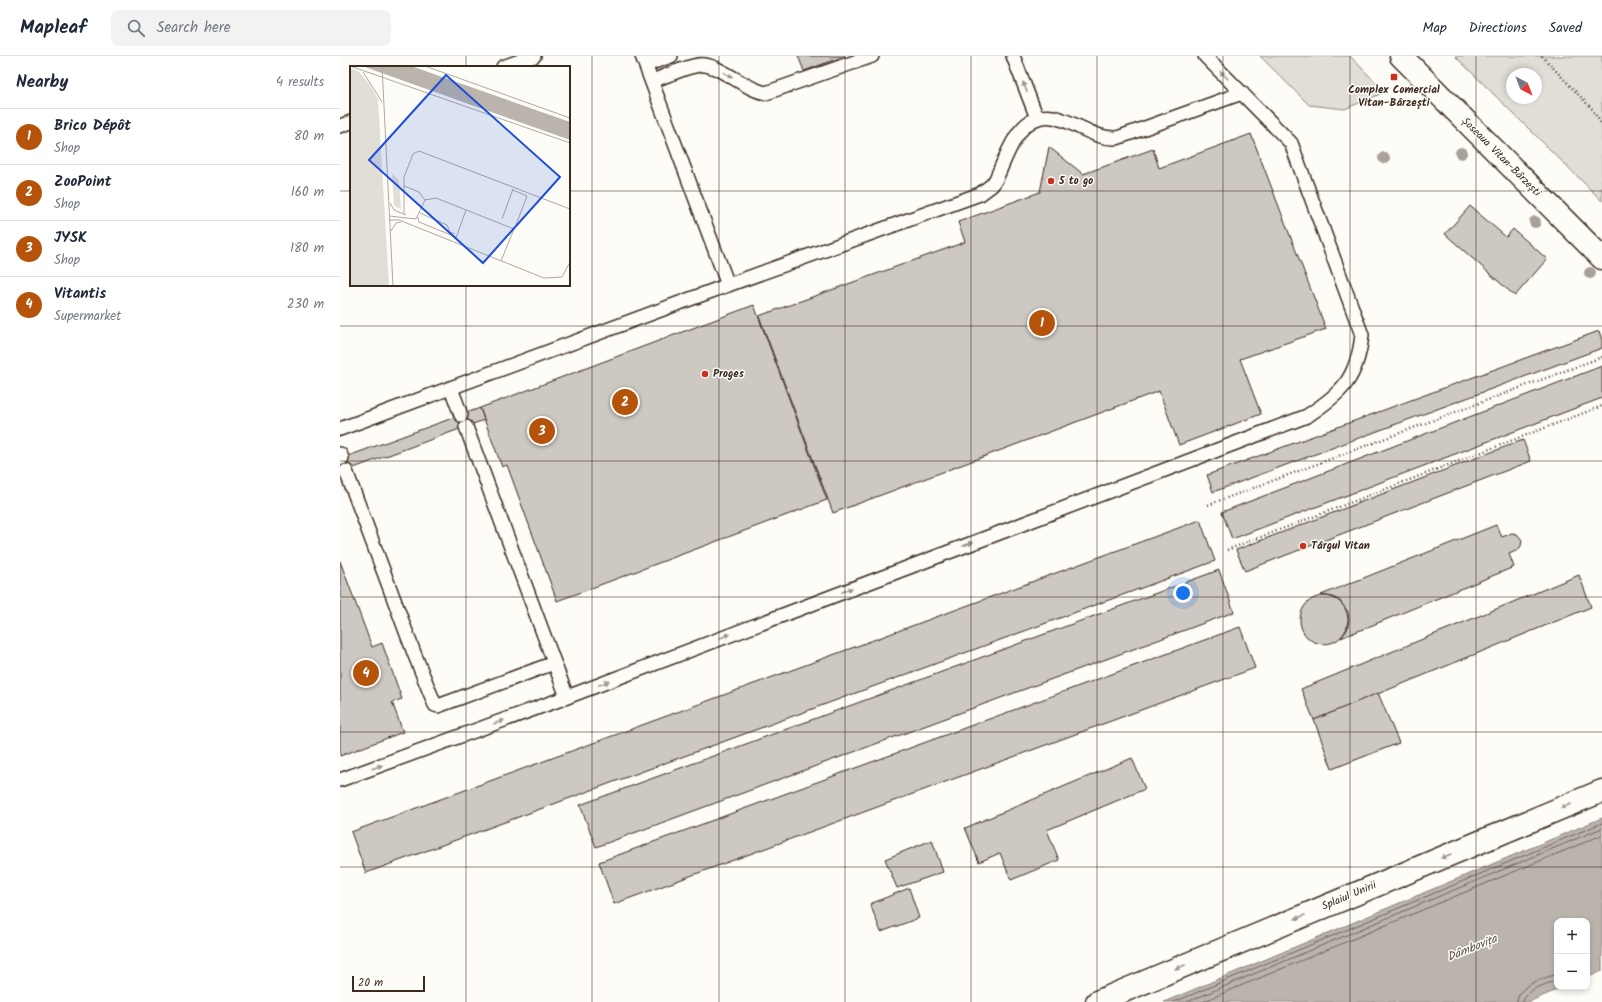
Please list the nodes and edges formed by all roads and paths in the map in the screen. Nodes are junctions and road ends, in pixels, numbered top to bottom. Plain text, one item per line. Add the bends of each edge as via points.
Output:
1 (534, 56) edge
2 (671, 56) edge
3 (872, 56) edge
4 (1013, 56) edge
5 (1205, 56) edge
6 (1401, 56) edge
7 (1542, 56) edge
8 (644, 60) edge
9 (506, 66) edge
10 (652, 81) junction
11 (1242, 93) junction
12 (1037, 118) junction
13 (350, 122) edge
14 (1602, 125) edge
15 (340, 126) edge
16 (1602, 258) edge
17 (728, 285) junction
18 (1602, 357) edge
19 (450, 388) junction
20 (1602, 406) edge
21 (461, 415) dead end
22 (466, 427) dead end
23 (340, 429) edge
24 (346, 471) dead end
25 (1208, 505) dead end
26 (1227, 550) dead end
27 (554, 663) junction
28 (567, 696) junction
29 (340, 780) edge
30 (1602, 791) edge
31 (1096, 1002) edge

1 - 9 lane
2 - 8 lane
10 -> 3 lane via 699,65 709,65 757,92 766,93
12 -> 4 lane
11 -> 5 lane
6 - 16 main road, Șoseaua Vitan-Bârzești
7 - 14 path via 1592,109
8 - 10 lane
10 - 17 lane
11 - 12 lane via 1117,138 1099,136 1053,117
28 -> 11 lane via 1307,416 1342,388 1352,374 1360,355 1362,335 1291,143
12 - 17 lane via 1020,130 996,179 980,194
13 - 15 lane
17 - 19 lane
18 - 25 path
19 - 21 lane
19 - 23 lane
20 - 26 path
22 - 27 lane
24 - 27 lane via 435,706
27 - 28 lane
29 -> 28 lane
30 -> 31 main road, Splaiul Unirii

